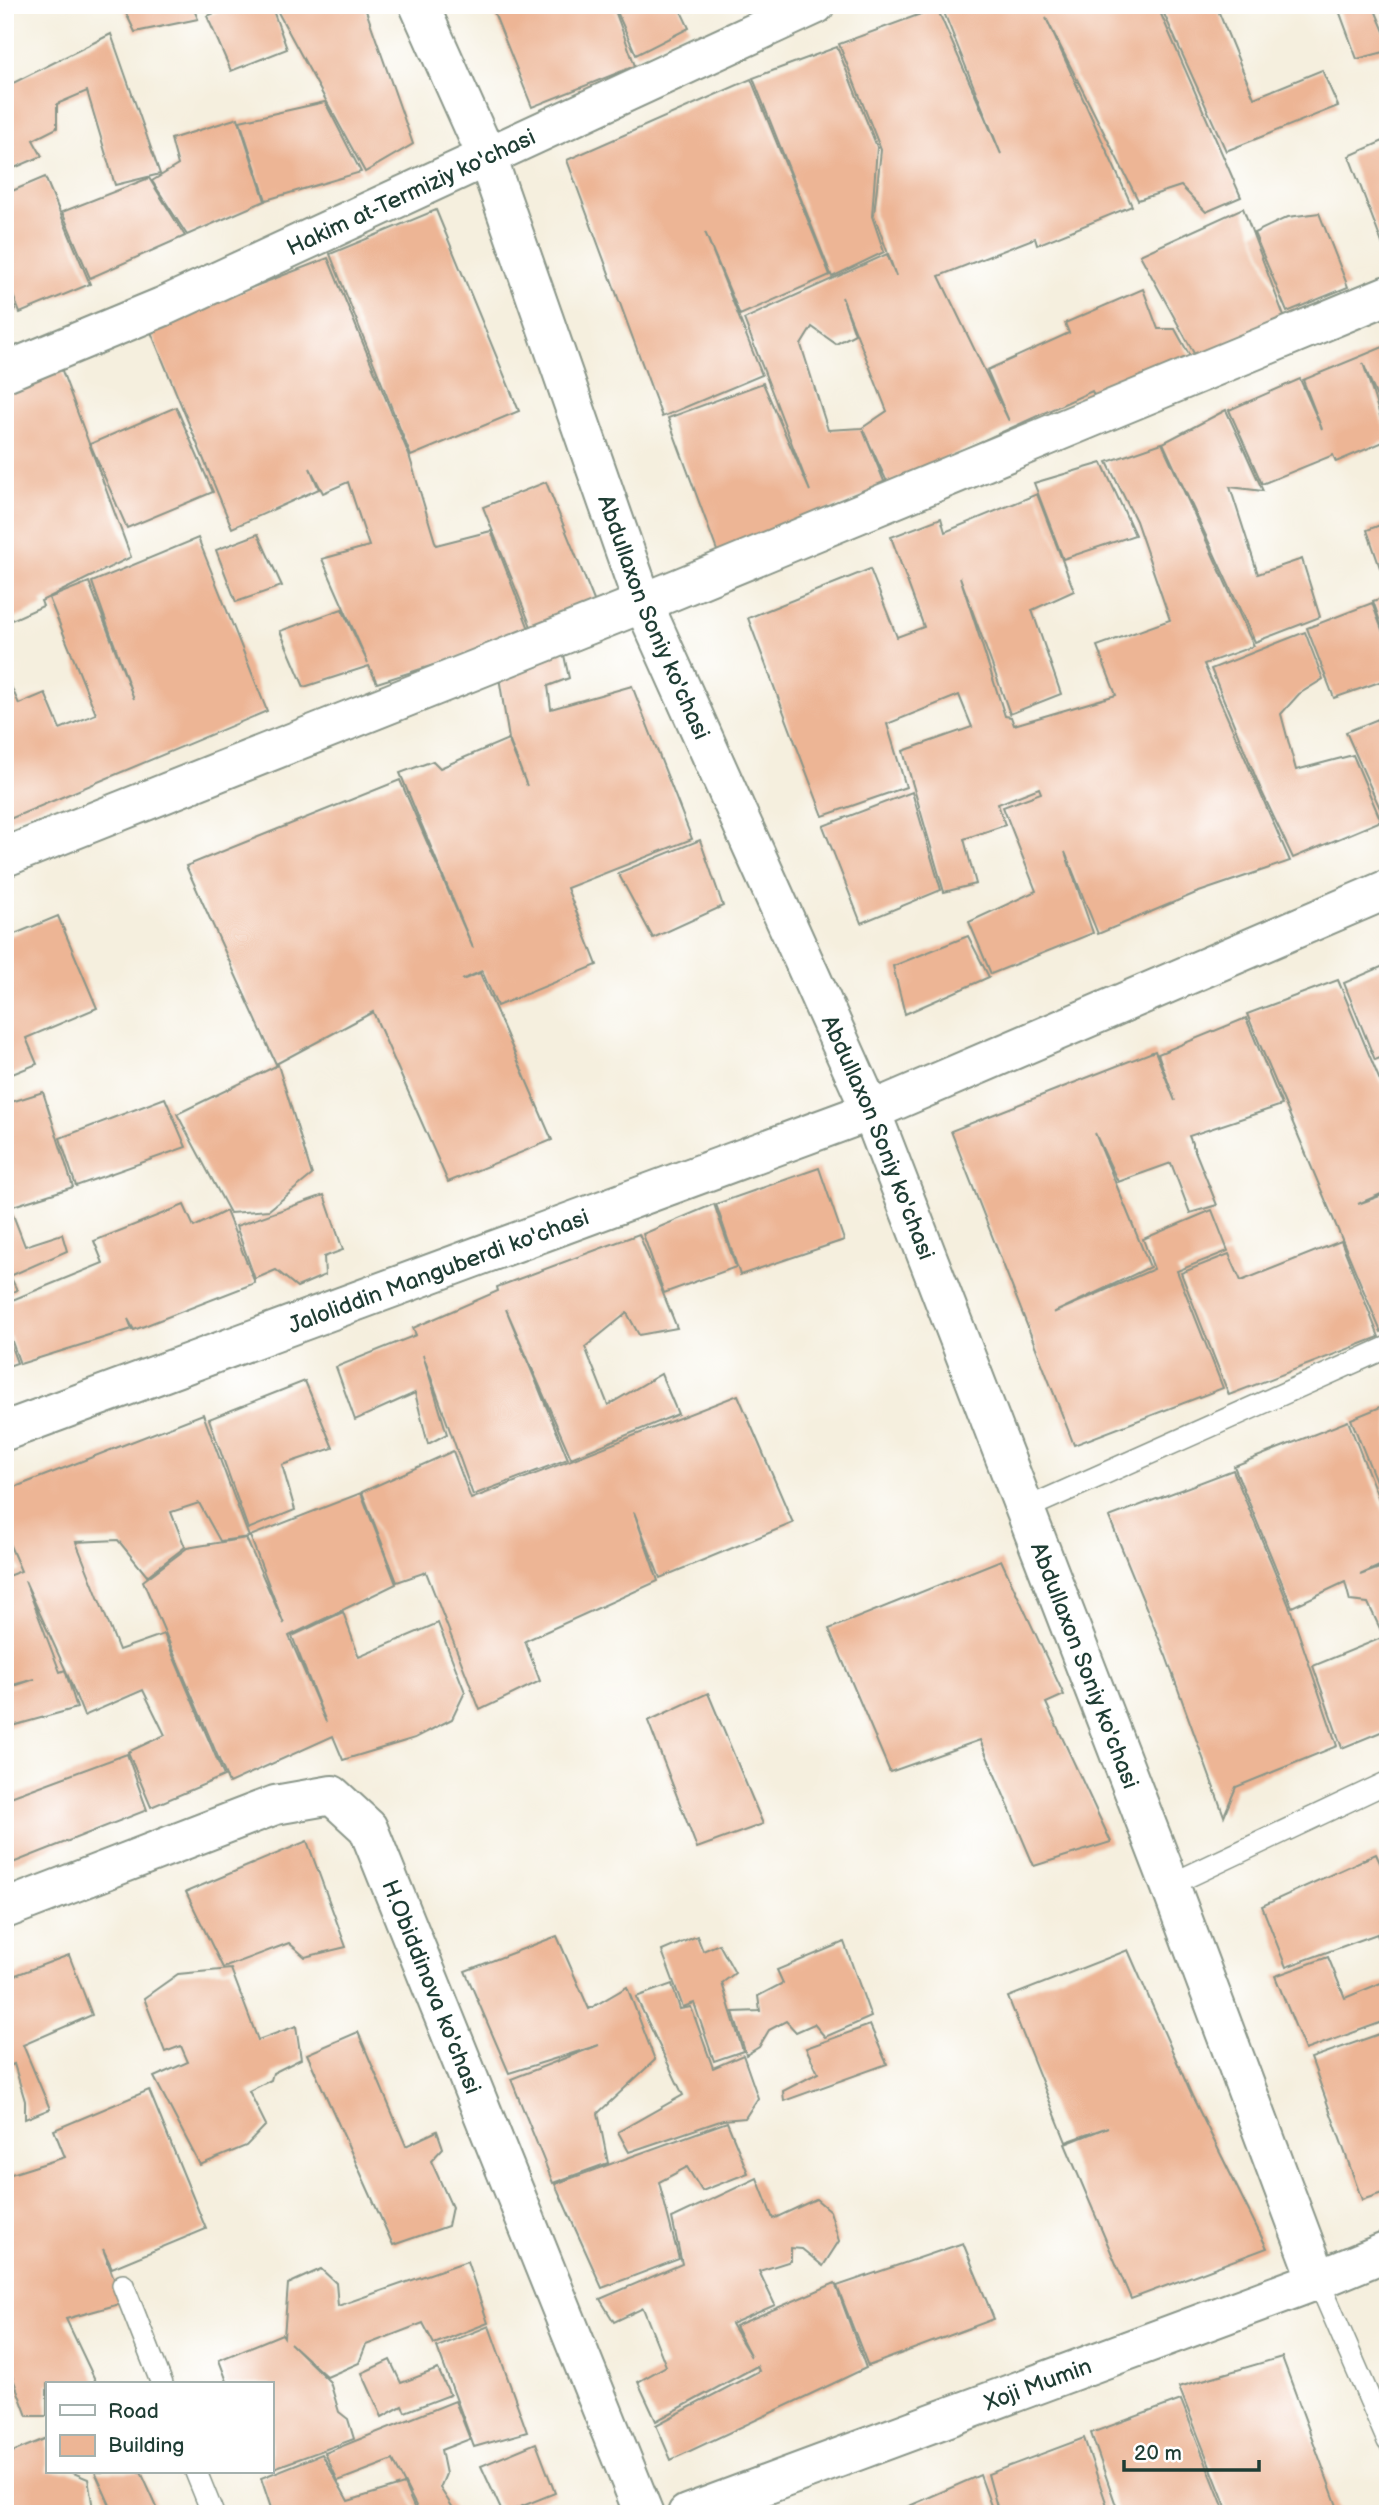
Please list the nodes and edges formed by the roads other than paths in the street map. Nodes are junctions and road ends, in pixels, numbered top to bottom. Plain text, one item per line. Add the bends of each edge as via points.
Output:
1 (419, 5) edge
2 (815, 5) edge
3 (487, 157) junction
4 (1388, 295) edge
5 (5, 372) edge
6 (643, 603) junction
7 (5, 858) edge
8 (1388, 889) edge
9 (871, 1111) junction
10 (1388, 1347) edge
11 (5, 1431) edge
12 (1024, 1509) junction
13 (1388, 1783) edge
14 (1170, 1885) junction
15 (5, 1909) edge
16 (1388, 2251) edge
17 (1318, 2280) junction
18 (123, 2286) dead end
19 (161, 2382) edge
20 (1388, 2441) edge
21 (197, 2474) edge
22 (213, 2514) edge
23 (644, 2514) edge
24 (687, 2514) edge

1 - 3 street, Abdullaxon Soniy ko'chasi
2 - 3 street, Hakim at-Termiziy ko'chasi
3 - 5 street, Hakim at-Termiziy ko'chasi via 162,307
3 - 6 street, Abdullaxon Soniy ko'chasi
4 - 6 street
6 - 7 street
6 - 9 street, Abdullaxon Soniy ko'chasi
8 - 9 street, Jaloliddin Manguberdi ko'chasi
9 - 11 street, Jaloliddin Manguberdi ko'chasi
9 - 12 street, Abdullaxon Soniy ko'chasi
10 - 12 lane
12 - 14 street, Abdullaxon Soniy ko'chasi
13 - 14 lane
14 - 17 street, Abdullaxon Soniy ko'chasi
15 - 23 street, H.Obiddinova ko'chasi via 275,1805 332,1795 369,1828
16 - 17 street, Xoji Mumin
17 - 20 lane
17 - 24 street, Xoji Mumin
18 - 19 lane
21 - 22 lane

